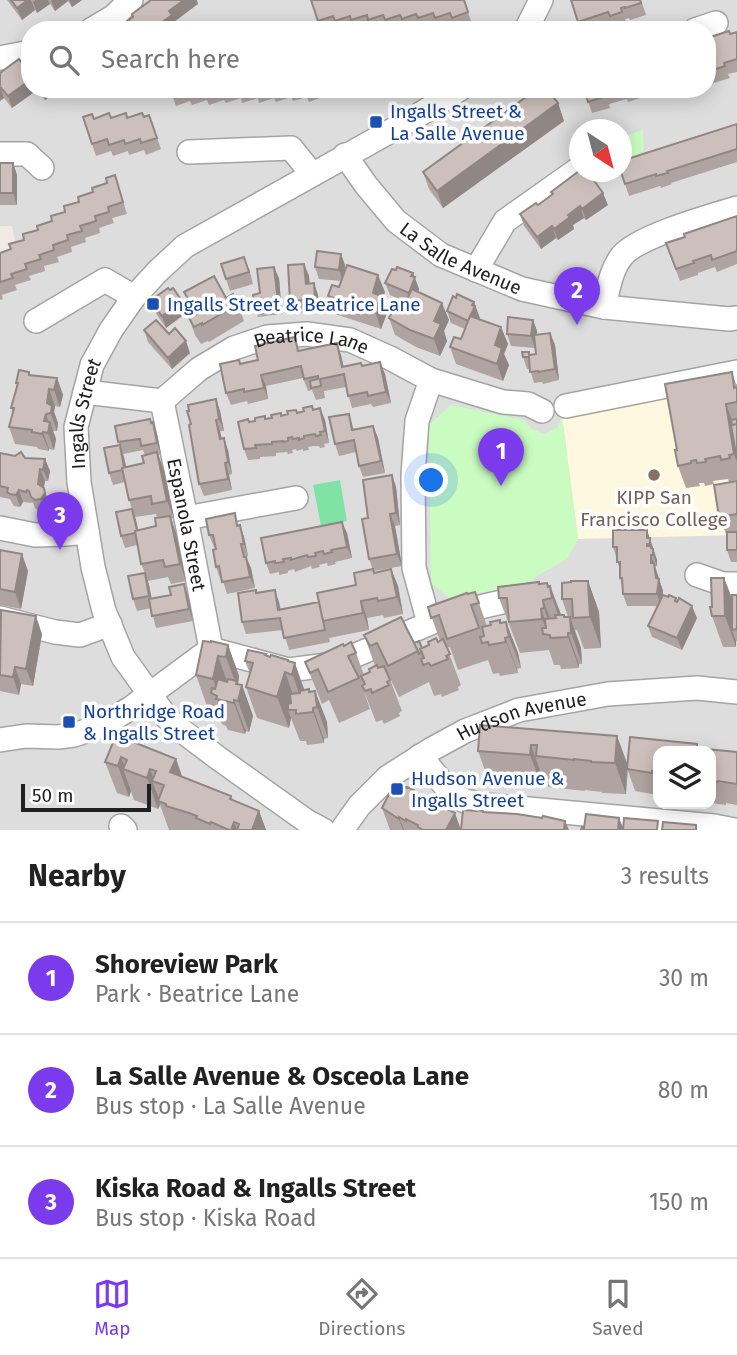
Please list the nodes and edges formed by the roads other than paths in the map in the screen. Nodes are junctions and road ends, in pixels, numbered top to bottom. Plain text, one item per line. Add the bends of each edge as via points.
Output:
1 (131, 0) edge
2 (541, 0) edge
3 (106, 21) edge
4 (530, 21) edge
5 (21, 54) edge
6 (0, 58) edge
7 (430, 98) edge
8 (189, 152) dead end
9 (0, 154) edge
10 (345, 155) junction
11 (42, 169) dead end
12 (312, 174) junction
13 (569, 176) edge
14 (737, 208) edge
15 (476, 270) junction
16 (134, 297) junction
17 (604, 307) junction
18 (737, 318) edge
19 (36, 321) dead end
20 (737, 372) edge
21 (431, 380) junction
22 (85, 392) junction
23 (162, 401) junction
24 (566, 406) dead end
25 (542, 411) dead end
26 (296, 498) dead end
27 (186, 518) junction
28 (0, 528) edge
29 (87, 532) junction
30 (697, 575) dead end
31 (737, 584) edge
32 (552, 590) edge
33 (0, 618) edge
34 (429, 623) junction
35 (110, 624) junction
36 (211, 649) junction
37 (737, 692) edge
38 (149, 694) junction
39 (0, 740) edge
40 (420, 756) junction
41 (323, 830) edge
42 (342, 830) edge
43 (735, 830) edge

1 - 3 street
2 - 4 street
5 - 6 street
7 - 10 street, Ingalls Street
8 - 12 street via 291,148
9 - 11 street via 27,154
10 - 12 street, Ingalls Street
10 - 15 street, La Salle Avenue via 396,221 441,255
12 - 16 street, Ingalls Street via 185,246
13 - 15 street via 505,221
14 - 17 street via 641,241 623,254 614,268
15 - 17 street, La Salle Avenue via 522,289
16 - 19 street via 106,279
16 - 22 street, Ingalls Street via 92,365
17 - 18 street, La Salle Avenue
20 - 24 street
21 - 23 street, Beatrice Lane via 350,340 292,335 267,337 234,348 199,369
21 - 25 street, Beatrice Lane
21 - 34 street via 417,421 413,475 414,568
22 - 23 street
22 - 29 street, Ingalls Street via 76,427
23 - 27 street, Espanola Street
26 - 27 street
27 - 36 street, Espanola Street
28 - 29 street via 35,535
29 - 35 street, Ingalls Street
30 - 31 street
32 - 34 street
33 - 35 street via 80,635
34 - 36 street via 335,664 289,670
35 - 38 street, Ingalls Street via 122,657
36 - 38 street
37 - 40 street, Hudson Avenue via 697,688 608,694 519,710 465,731
38 - 39 street via 102,726 74,735
38 - 41 street, Ingalls Street via 173,724
40 - 42 street, Hudson Avenue via 387,779
40 - 43 street via 452,794 465,801

